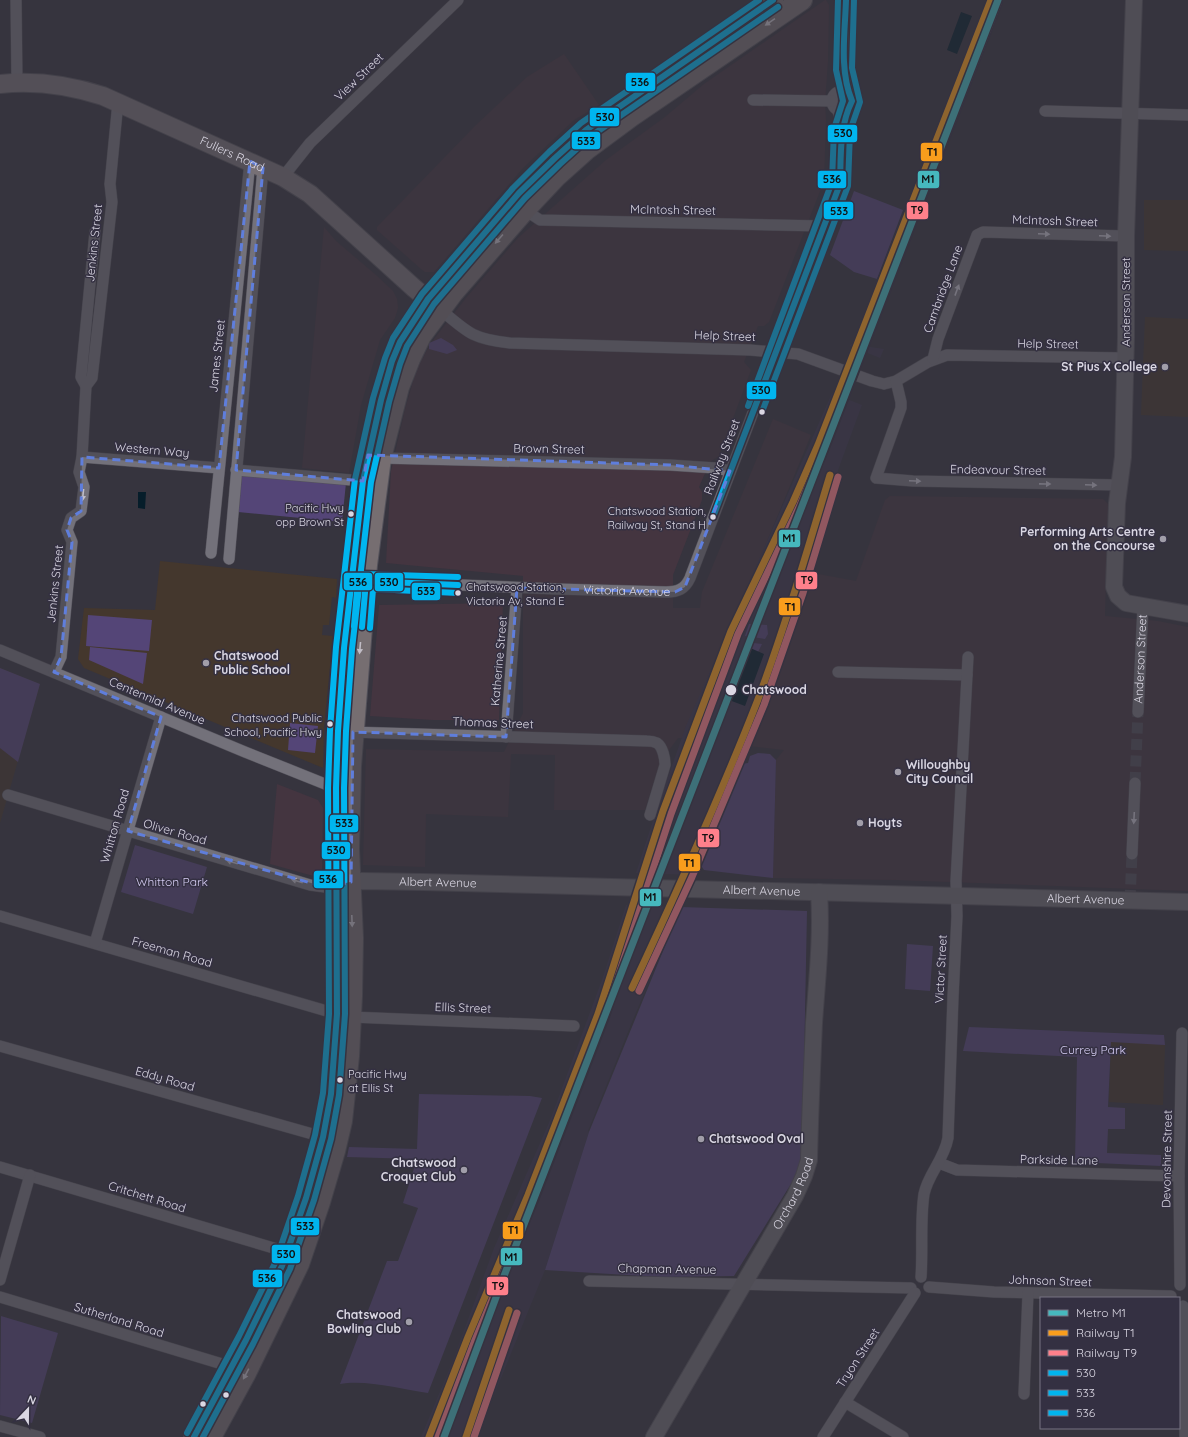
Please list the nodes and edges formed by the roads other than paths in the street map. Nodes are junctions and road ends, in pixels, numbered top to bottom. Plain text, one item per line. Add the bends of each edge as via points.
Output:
1 (16, 0) edge
2 (458, 0) edge
3 (774, 0) edge
4 (802, 0) edge
5 (846, 0) edge
6 (1134, 0) edge
7 (844, 69) junction
8 (8, 83) edge
9 (849, 94) junction
10 (753, 100) dead end
11 (118, 102) junction
12 (838, 103) junction
13 (1045, 111) dead end
14 (1130, 114) junction
15 (1188, 115) edge
16 (256, 164) junction
17 (283, 177) junction
18 (525, 210) junction
19 (823, 226) junction
20 (95, 232) dead end
21 (983, 232) joint
22 (1126, 236) junction
23 (434, 304) junction
24 (777, 352) junction
25 (1126, 358) junction
26 (933, 359) junction
27 (896, 381) junction
28 (86, 386) junction
29 (374, 456) junction
30 (82, 457) junction
31 (219, 468) junction
32 (236, 470) junction
33 (730, 471) junction
34 (363, 481) junction
35 (1119, 485) junction
36 (211, 553) dead end
37 (229, 559) dead end
38 (359, 581) junction
39 (685, 587) joint
40 (517, 588) junction
41 (1143, 606) junction
42 (1188, 614) edge
43 (0, 650) edge
44 (968, 657) dead end
45 (54, 672) junction
46 (838, 672) dead end
47 (967, 675) junction
48 (1138, 712) tunnel mouth
49 (161, 717) junction
50 (346, 732) junction
51 (506, 737) junction
52 (1135, 783) tunnel mouth
53 (343, 790) junction
54 (8, 795) dead end
55 (650, 815) dead end
56 (128, 831) junction
57 (1132, 854) tunnel mouth
58 (344, 884) junction
59 (819, 892) junction
60 (957, 896) junction
61 (1188, 902) edge
62 (0, 916) edge
63 (95, 943) junction
64 (344, 1015) junction
65 (574, 1026) dead end
66 (1182, 1033) dead end
67 (0, 1046) edge
68 (323, 1138) junction
69 (939, 1163) junction
70 (0, 1167) edge
71 (30, 1175) junction
72 (1179, 1176) junction
73 (287, 1252) junction
74 (921, 1277) junction
75 (0, 1280) edge
76 (589, 1281) dead end
77 (744, 1284) junction
78 (1184, 1286) edge
79 (929, 1287) junction
80 (913, 1290) junction
81 (1028, 1293) junction
82 (0, 1297) edge
83 (1172, 1297) edge
84 (1184, 1305) edge
85 (232, 1367) junction
86 (1024, 1394) dead end
87 (844, 1402) junction
88 (0, 1426) edge
89 (40, 1437) edge
90 (194, 1437) edge
91 (211, 1437) edge
92 (654, 1437) edge
93 (823, 1437) edge
94 (903, 1437) edge
95 (1185, 1437) edge

1 - 8 street
2 - 17 street, View Street via 310,143
3 - 23 highway via 586,130 519,193
4 -> 18 highway via 599,140 557,176
5 - 7 street, Railway Street
6 - 14 street, Anderson Street
7 - 9 street, Railway Street
7 - 12 street, Railway Street
8 - 11 main road, Fullers Road via 38,82 74,87
9 - 12 street via 843,91
9 - 12 street, Railway Street via 852,101
10 - 12 street
11 - 16 main road, Fullers Road
11 - 28 street, Jenkins Street via 110,184 112,202 92,378
12 - 19 street, Railway Street via 842,130 840,184
13 - 14 street
14 - 15 street
14 - 22 street, Anderson Street
16 - 17 main road, Fullers Road
16 - 31 street, James Street
16 - 32 street
17 - 23 main road, Fullers Road via 310,194
18 - 19 street, McIntosh Street via 540,220
18 -> 23 highway
19 - 24 street, Railway Street
20 - 28 street, Jenkins Street via 81,377
21 -> 22 street, McIntosh Street
26 -> 21 street, Cambridge Lane via 977,235
22 - 25 street, Anderson Street
23 - 24 street, Help Street via 468,333 494,341
23 - 29 highway via 406,369
24 - 27 street, Help Street via 802,355 884,384
24 - 33 street, Railway Street
25 - 26 street, Help Street via 962,354
25 - 35 street, Anderson Street via 1123,457
26 - 27 street, Help Street
27 -> 35 street, Endeavour Street via 901,408 876,478
28 - 30 street, Jenkins Street
29 - 33 street, Brown Street via 670,465
29 - 34 highway
29 - 38 highway via 377,482
30 - 31 street, Western Way
30 -> 45 street, Jenkins Street via 80,472 84,488 81,511 71,518 67,530 72,542 61,657
31 - 36 street, James Street
32 - 34 street
32 - 37 street
33 - 39 street, Railway Street
34 - 38 highway
35 - 41 street, Anderson Street via 1114,587 1123,601
38 - 40 street, Victoria Avenue
38 - 50 highway
39 - 40 street, Victoria Avenue via 675,592
40 - 51 street, Katherine Street
41 - 42 street
41 - 48 street, Anderson Street
43 - 45 street, Centennial Avenue
44 - 47 street, Victor Street
45 - 49 street, Centennial Avenue
46 - 47 street
47 - 60 street, Victor Street
49 - 53 street, Centennial Avenue via 320,783
49 - 56 street, Whitton Road
50 - 51 street, Thomas Street
50 - 53 highway
51 - 55 street, Thomas Street via 657,743 665,758 665,765
52 -> 57 street
53 - 58 highway via 349,849
54 - 56 street, Oliver Road
58 -> 56 street, Oliver Road via 325,887 310,885
56 - 63 street, Whitton Road
58 - 59 street, Albert Avenue via 362,881 423,882
58 - 64 highway via 353,938
59 - 60 street, Albert Avenue
59 - 77 street, Orchard Road via 809,1160 795,1196
60 - 61 street, Albert Avenue
60 - 69 street, Victor Street via 948,1138
62 - 63 street, Freeman Road
63 - 64 street, Freeman Road
64 - 65 street, Ellis Street
64 - 68 highway via 335,1053
64 -> 91 highway via 349,1056 342,1121 305,1248 256,1353
66 - 72 street, Devonshire Street
67 - 68 street, Eddy Road
68 - 73 highway
69 - 72 street, Parkside Lane via 957,1170
69 - 74 street, Victor Street via 924,1194
70 - 71 street, Critchett Road
71 - 73 street, Critchett Road
71 - 75 street
72 - 78 street, Devonshire Street
73 - 85 highway
74 - 79 street via 927,1281
74 - 80 street via 912,1281
76 - 77 street, Chapman Avenue
77 - 80 street
77 - 92 street, Orchard Road
78 - 83 street via 1174,1289
79 - 80 street via 925,1293 918,1295
79 - 81 street, Johnson Street
80 - 87 street, Tryon Street
81 - 83 street, Johnson Street
81 - 86 street
82 - 85 street, Sutherland Road
84 - 95 street
85 - 90 highway
87 - 93 street, Tryon Street
87 - 94 street
88 - 89 street

